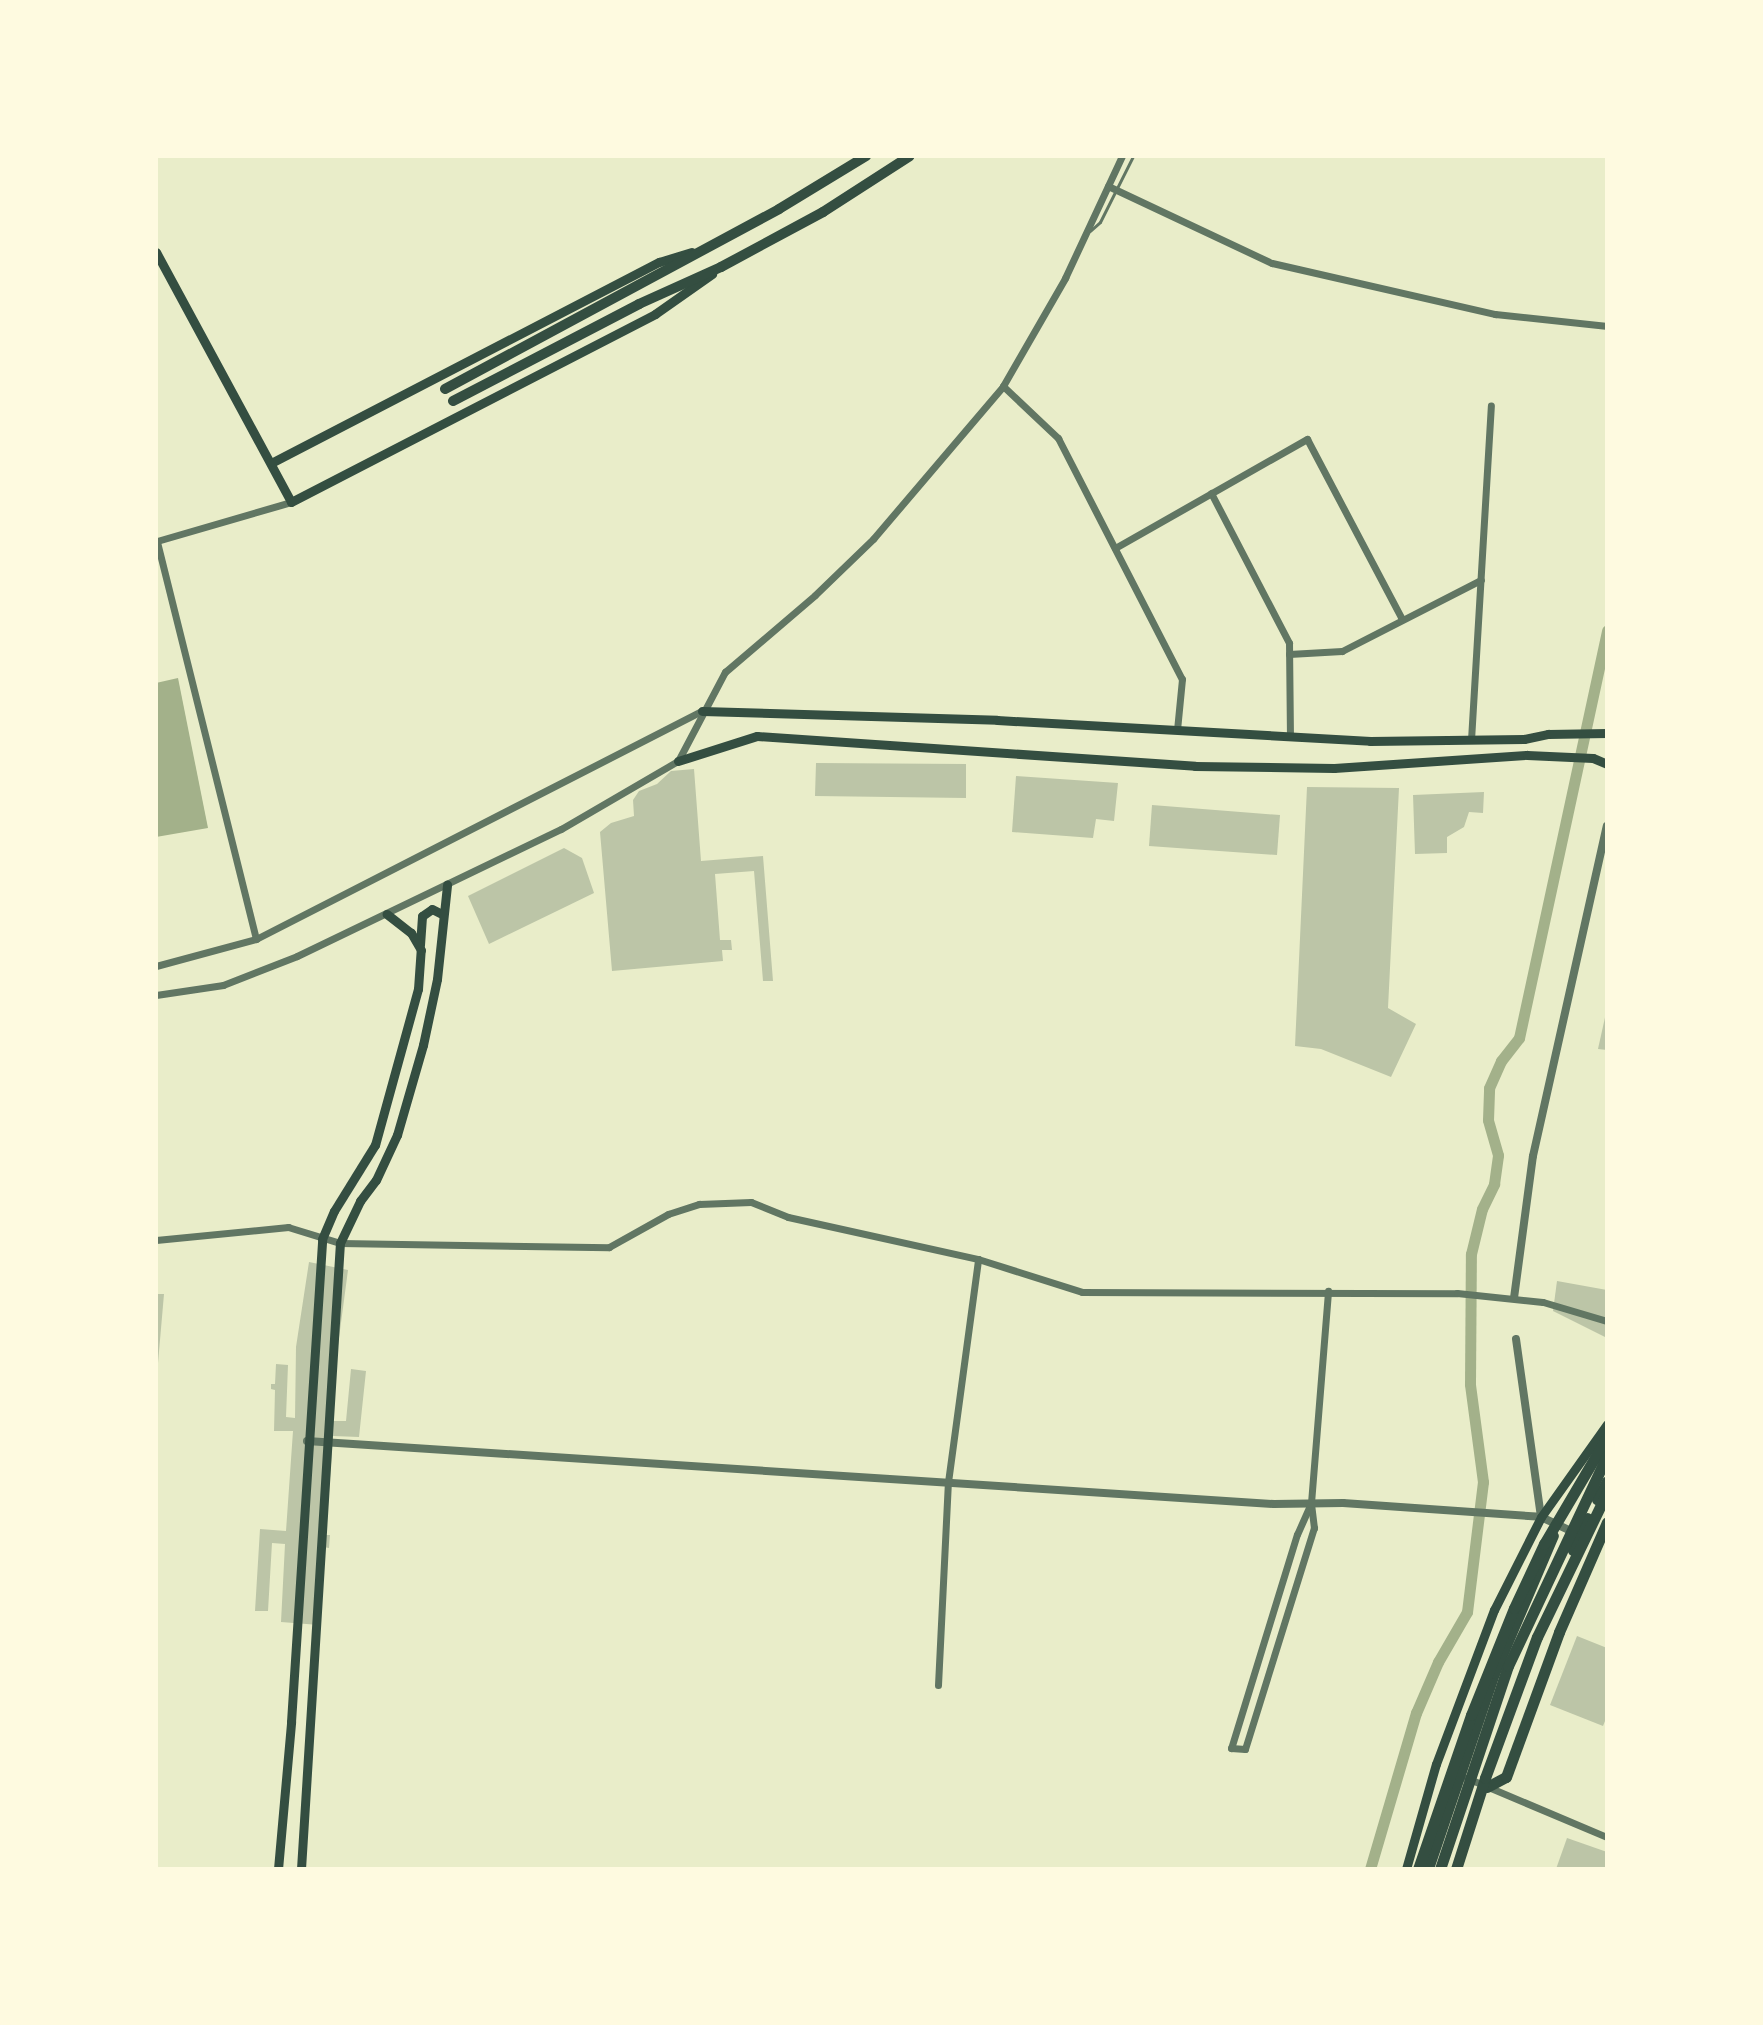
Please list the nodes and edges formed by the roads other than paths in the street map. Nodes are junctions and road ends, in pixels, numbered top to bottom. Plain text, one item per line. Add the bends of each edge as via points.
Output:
1 (866, 156) edge
2 (910, 156) edge
3 (1122, 156) edge
4 (1133, 156) edge
5 (1112, 188) junction
6 (711, 247) junction
7 (156, 252) edge
8 (721, 267) junction
9 (1607, 326) edge
10 (1003, 386) junction
11 (445, 389) dead end
12 (453, 401) dead end
13 (1491, 406) dead end
14 (273, 462) junction
15 (1211, 493) junction
16 (291, 502) junction
17 (1115, 548) junction
18 (1481, 580) junction
19 (1402, 619) junction
20 (1289, 654) junction
21 (702, 711) junction
22 (1177, 730) junction
23 (1603, 733) edge
24 (1290, 737) junction
25 (1471, 740) junction
26 (678, 761) junction
27 (1607, 764) edge
28 (1607, 826) edge
29 (447, 885) junction
30 (387, 914) junction
31 (442, 914) junction
32 (256, 939) junction
33 (421, 950) junction
34 (156, 966) edge
35 (156, 995) edge
36 (322, 1239) junction
37 (156, 1240) edge
38 (340, 1243) junction
39 (978, 1259) junction
40 (1328, 1291) junction
41 (1514, 1298) junction
42 (1607, 1321) edge
43 (1516, 1339) dead end
44 (1607, 1424) edge
45 (1607, 1431) edge
46 (1607, 1437) edge
47 (307, 1441) junction
48 (328, 1443) junction
49 (1607, 1456) edge
50 (1607, 1481) edge
51 (948, 1482) junction
52 (1607, 1492) edge
53 (1311, 1503) junction
54 (1541, 1517) junction
55 (1607, 1522) edge
56 (1560, 1526) junction
57 (1580, 1535) junction
58 (938, 1685) dead end
59 (1436, 1764) junction
60 (1459, 1774) junction
61 (1487, 1787) junction
62 (1607, 1837) edge
63 (278, 1869) edge
64 (301, 1869) edge
65 (1406, 1869) edge
66 (1418, 1869) edge
67 (1429, 1869) edge
68 (1440, 1869) edge
69 (1459, 1869) edge

1 - 6 main road
2 - 8 main road via 823,212
3 - 5 street
4 - 5 lane
5 - 9 street via 1272,263 1495,314
5 - 10 street
6 - 11 main road
6 - 14 main road via 659,262
7 - 14 main road
8 - 12 main road
8 - 16 main road via 655,314
10 - 17 street via 1058,438
10 - 21 street via 873,539 725,672
13 - 18 street
14 - 16 main road
15 - 17 street
15 - 19 street via 1307,439
15 - 20 street via 1289,643
16 - 32 street via 157,541
17 - 22 street via 1182,679
18 - 19 street
18 - 25 street
19 - 20 street via 1342,651
20 - 24 street
21 - 22 main road
21 - 26 street
21 - 32 street
22 - 24 main road
23 - 25 main road
24 - 25 main road
26 - 27 main road via 757,736 1195,766 1334,768 1527,755 1593,758
26 - 29 street via 561,829
28 - 41 street via 1533,1156
29 - 30 street
29 - 31 main road
30 - 33 main road via 411,933
30 - 35 street via 223,985
31 - 33 main road via 432,909 422,916
31 - 38 main road via 437,979 397,1135
32 - 34 street
33 - 36 main road via 418,989 375,1145
36 - 37 street via 288,1227
36 - 38 street
36 - 47 main road
38 - 39 street via 609,1247 668,1214 699,1204 751,1202 844,1232
38 - 48 main road
39 - 40 street via 1082,1292
39 - 51 street
40 - 41 street
40 - 53 street
41 - 42 street
43 - 54 street
44 - 54 main road
45 - 56 main road
46 - 66 highway via 1520,1595 1481,1688
47 - 48 street
47 - 63 main road
48 - 51 street
48 - 64 main road
49 - 68 highway via 1508,1666
50 - 57 main road
51 - 53 street
51 - 58 street
52 - 69 highway via 1537,1637 1485,1778
53 - 53 street via 1297,1534 1231,1748 1245,1749 1314,1528
53 - 54 street
54 - 56 street
54 - 59 main road via 1494,1610
55 - 61 highway via 1559,1632 1506,1777
56 - 57 street
56 - 60 main road via 1512,1629
57 - 61 main road via 1508,1708
59 - 60 street
59 - 65 main road
60 - 61 street
60 - 67 main road
61 - 62 street
61 - 69 main road

